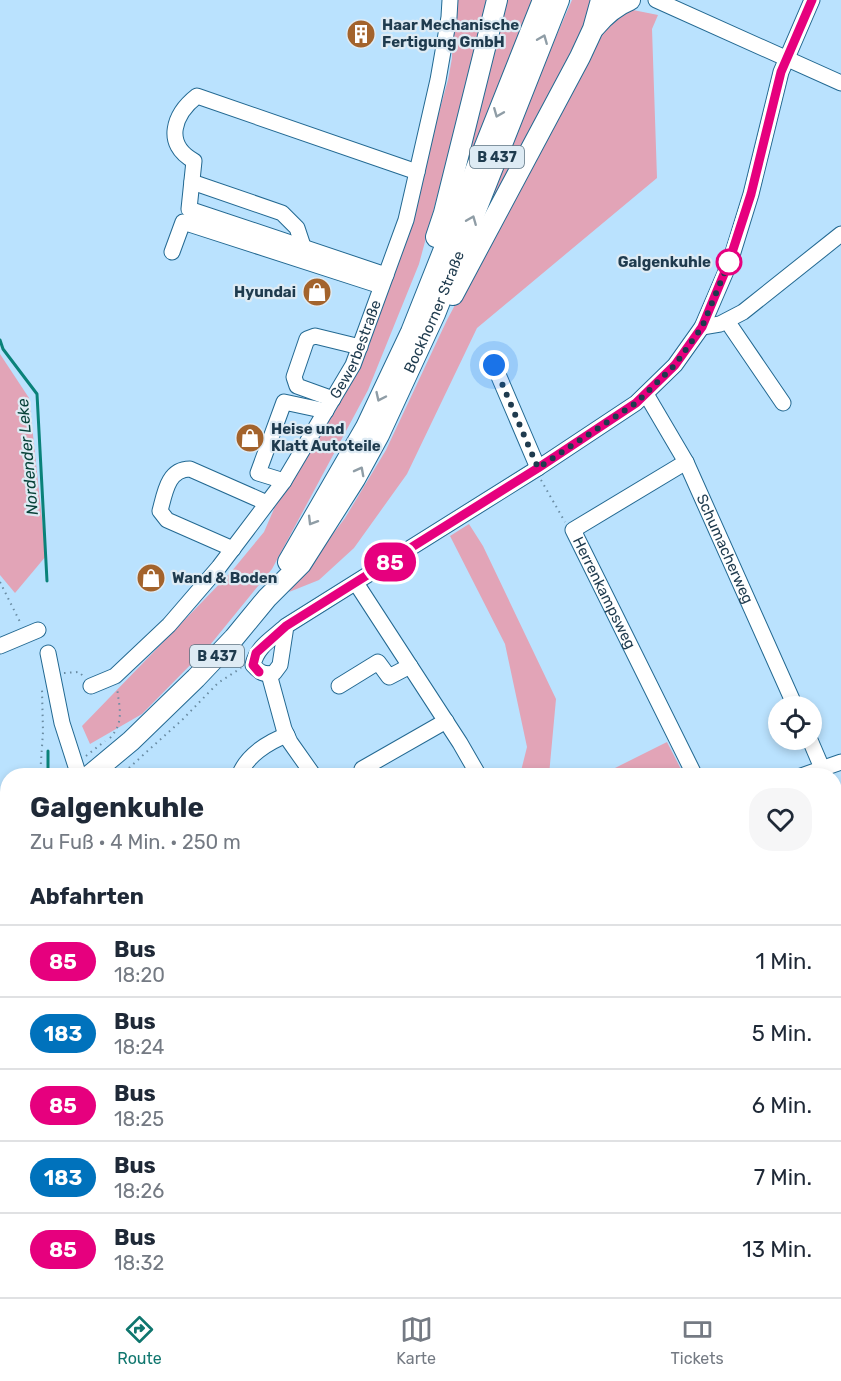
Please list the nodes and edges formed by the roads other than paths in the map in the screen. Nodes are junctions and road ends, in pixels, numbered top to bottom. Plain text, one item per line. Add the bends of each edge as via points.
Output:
1 (450, 0) edge
2 (497, 0) edge
3 (543, 0) edge
4 (559, 0) edge
5 (601, 0) edge
6 (630, 0) edge
7 (656, 0) edge
8 (812, 0) edge
9 (593, 29) junction
10 (787, 59) junction
11 (841, 83) edge
12 (417, 172) junction
13 (192, 182) junction
14 (841, 234) edge
15 (304, 249) junction
16 (172, 252) dead end
17 (384, 281) junction
18 (428, 310) junction
19 (727, 321) junction
20 (702, 327) junction
21 (360, 347) junction
22 (494, 365) dead end
23 (645, 394) junction
24 (783, 403) dead end
25 (329, 405) junction
26 (687, 462) junction
27 (536, 469) junction
28 (284, 481) junction
29 (267, 503) junction
30 (233, 549) junction
31 (356, 583) junction
32 (286, 626) junction
33 (32, 632) road end
34 (0, 646) edge
35 (48, 653) dead end
36 (410, 666) junction
37 (269, 674) junction
38 (91, 686) road end
39 (339, 686) dead end
40 (791, 696) edge
41 (446, 722) junction
42 (287, 735) junction
43 (814, 750) edge
44 (841, 762) edge
45 (79, 768) edge
46 (87, 768) edge
47 (243, 768) edge
48 (309, 768) edge
49 (366, 768) edge
50 (474, 768) edge
51 (691, 768) edge
52 (822, 768) joint

1 - 12 street, Gewerbestraße via 438,80
2 - 18 main road via 444,213 419,286
3 -> 18 main road, Bockhorner Straße / B 437
18 -> 4 main road, Bockhorner Straße / B 437
5 - 9 main road
6 - 9 main road via 617,5
7 - 10 street
8 - 10 street
9 - 18 main road via 456,292
10 - 11 street
10 - 20 street via 751,194
12 - 13 street via 197,96 186,105 174,128 177,147 194,161
12 - 17 street, Gewerbestraße via 406,220
13 - 15 street via 282,213 297,228
13 - 15 street via 189,209
14 - 19 street
15 - 17 street
16 - 17 street via 183,222
17 - 21 street, Gewerbestraße
18 - 46 main road, Bockhorner Straße / B 437 via 379,435 356,479 301,564 196,678 131,741
19 - 20 street
19 - 24 street
20 - 23 street via 675,365
21 - 25 street, Gewerbestraße
21 - 25 street via 315,336 307,339 294,377 297,386
22 - 27 street
23 - 26 street, Schumacherweg
23 - 27 street
25 - 28 street, Gewerbestraße
25 - 28 street via 284,402 258,473
26 - 40 street, Schumacherweg
26 - 51 street, Herrenkampsweg via 573,530
27 - 31 street
28 - 29 street, Gewerbestraße
29 - 30 street, Gewerbestraße
29 - 30 street via 190,469 174,473 160,511 167,520
30 - 38 street, Gewerbestraße via 169,626 115,675
31 - 32 street
31 - 36 street
32 - 37 street via 280,665
32 - 37 street via 256,653 253,665 259,672
33 - 34 street
35 - 45 street via 47,680
36 - 39 street via 389,677 378,662
36 - 41 street
37 - 42 street
41 - 49 street
41 - 50 street
42 - 47 street via 273,741
42 - 48 street
43 - 52 street
44 - 52 street

